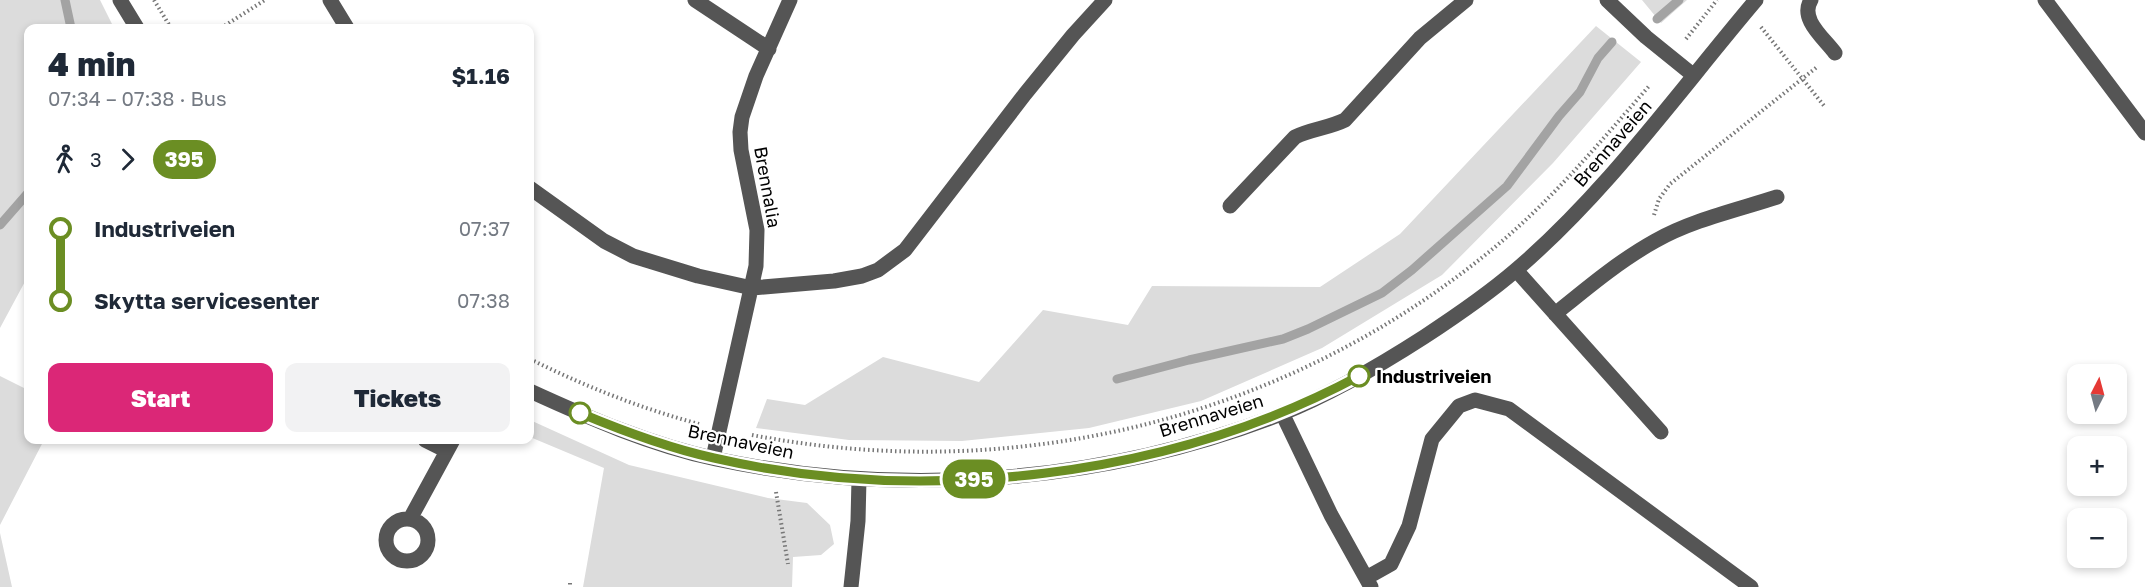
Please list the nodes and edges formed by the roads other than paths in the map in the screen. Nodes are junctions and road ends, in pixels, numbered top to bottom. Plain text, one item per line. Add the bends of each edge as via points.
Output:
1 (120, 0) edge
2 (330, 0) edge
3 (695, 0) edge
4 (790, 0) edge
5 (1105, 0) edge
6 (1467, 0) edge
7 (1607, 0) edge
8 (1811, 0) edge
9 (2045, 0) edge
10 (1751, 5) edge
11 (135, 24) edge
12 (345, 24) edge
13 (769, 49) junction
14 (1835, 53) road end
15 (1693, 75) junction
16 (2145, 133) edge
17 (534, 191) edge
18 (1777, 198) dead end
19 (1230, 206) dead end
20 (1516, 270) junction
21 (752, 288) junction
22 (1555, 314) junction
23 (534, 393) edge
24 (1282, 413) junction
25 (1661, 432) dead end
26 (450, 445) edge
27 (713, 458) junction
28 (859, 479) junction
29 (410, 519) dead end
30 (1368, 583) edge
31 (851, 587) edge
32 (1751, 587) edge

1 - 11 street
2 - 12 street
3 - 13 street
4 - 13 street, Brennalia
5 - 21 street via 891,262 870,273 843,279
6 - 19 street via 1420,38 1345,120 1295,137
7 - 15 street
8 - 14 street via 1807,16
9 - 16 street
10 - 15 street, Brennaveien
13 - 21 street, Brennalia via 748,97 740,132 743,168 757,230
15 - 20 street, Brennaveien via 1582,208
17 - 21 street via 604,241 633,256
18 - 22 street via 1656,240 1612,268
20 - 22 street
20 - 24 street, Brennaveien via 1481,299 1381,364
21 - 27 street, Brennalia
22 - 25 street
23 - 27 street, Brennaveien via 611,426
24 - 28 street, Brennaveien via 1159,452 1049,472 947,481
24 - 30 street
26 - 29 street
27 - 28 street, Brennaveien
28 - 31 street
30 - 32 street via 1391,564 1409,526 1432,439 1459,406 1475,400 1509,409

